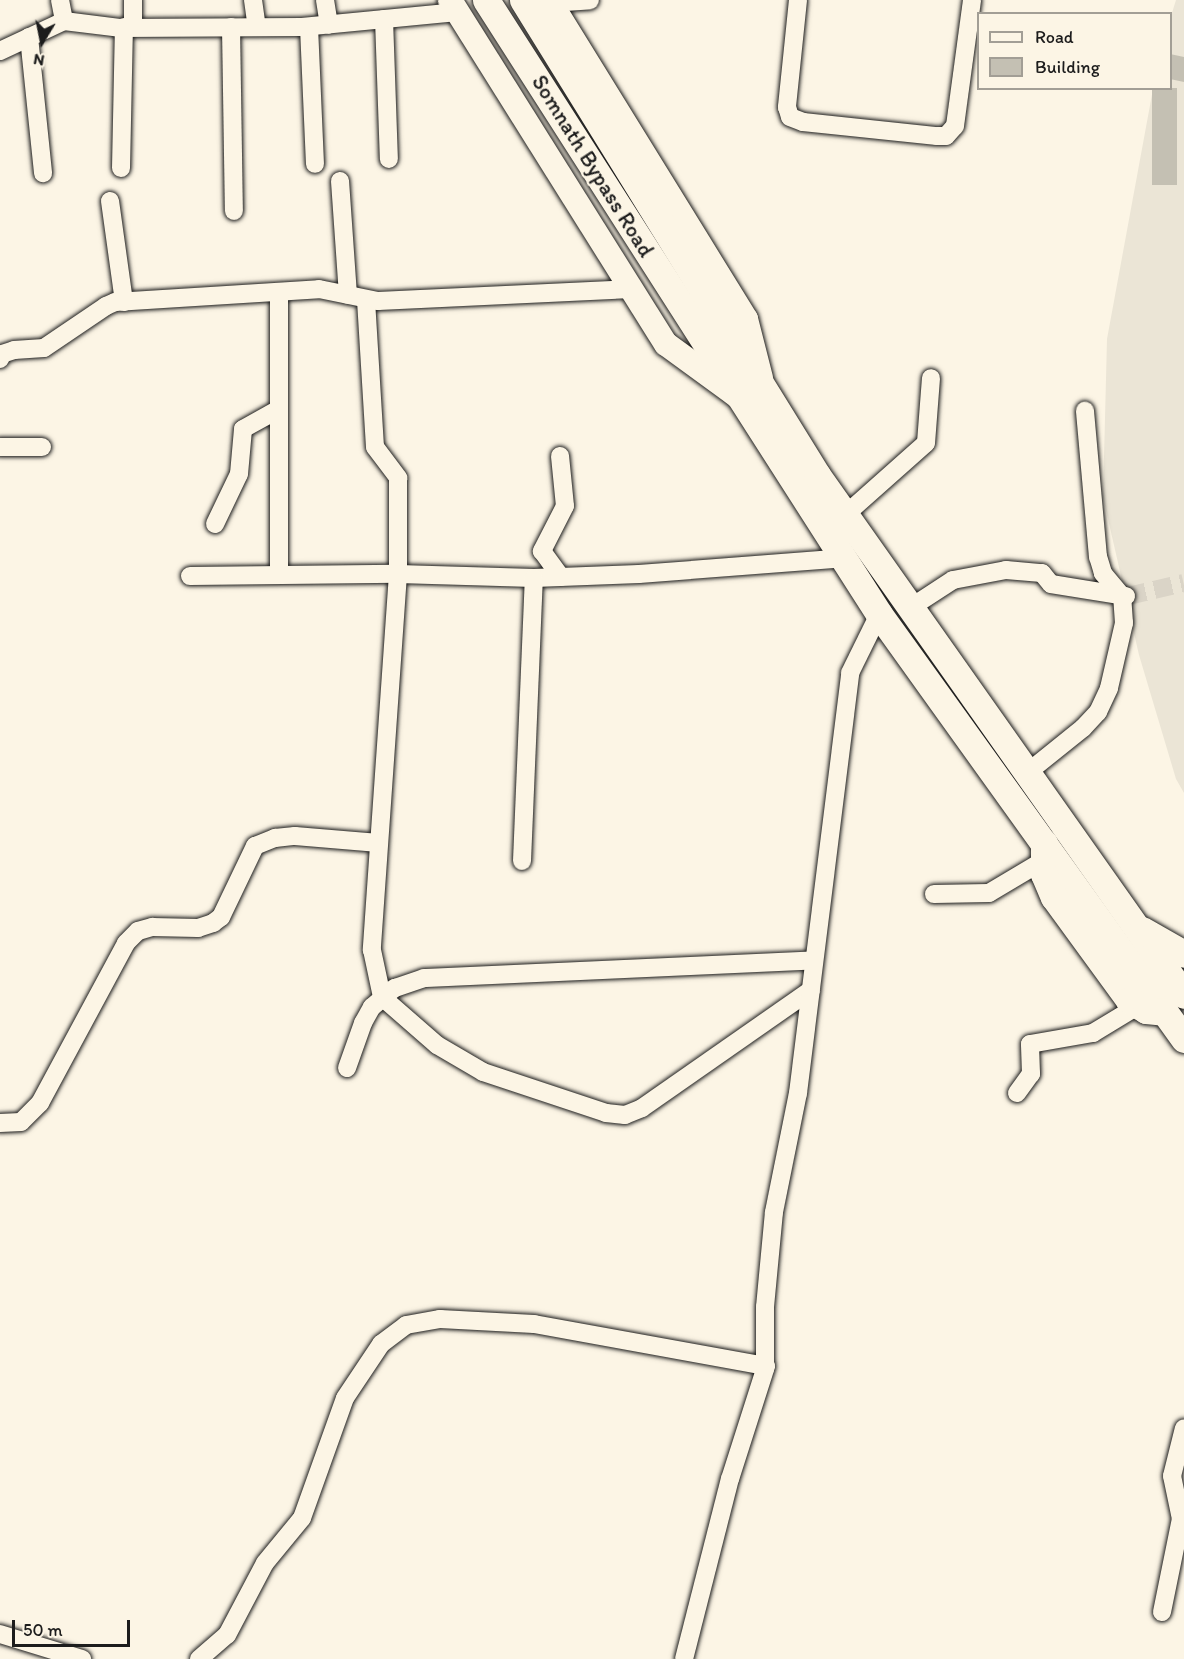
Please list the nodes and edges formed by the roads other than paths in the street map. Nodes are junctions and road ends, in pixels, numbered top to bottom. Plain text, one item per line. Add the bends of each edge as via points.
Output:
1 (60, 0) edge
2 (133, 0) edge
3 (253, 0) edge
4 (325, 0) edge
5 (486, 0) edge
6 (523, 0) edge
7 (590, 0) edge
8 (798, 0) edge
9 (972, 0) edge
10 (550, 2) edge
11 (454, 6) edge
12 (384, 19) junction
13 (64, 21) junction
14 (329, 24) junction
15 (128, 27) junction
16 (231, 27) junction
17 (257, 27) junction
18 (309, 27) junction
19 (29, 37) junction
20 (0, 51) edge
21 (389, 159) dead end
22 (315, 164) dead end
23 (121, 168) dead end
24 (43, 173) dead end
25 (340, 181) dead end
26 (110, 201) dead end
27 (234, 211) dead end
28 (631, 289) junction
29 (279, 292) junction
30 (348, 295) junction
31 (366, 300) junction
32 (124, 302) junction
33 (710, 327) junction
34 (0, 359) edge
35 (932, 378) dead end
36 (754, 395) junction
37 (279, 409) junction
38 (1085, 411) dead end
39 (0, 447) edge
40 (42, 447) dead end
41 (560, 456) dead end
42 (845, 515) junction
43 (215, 524) dead end
44 (846, 558) junction
45 (398, 574) junction
46 (279, 575) junction
47 (190, 576) dead end
48 (561, 577) junction
49 (534, 578) junction
50 (1125, 596) junction
51 (910, 608) junction
52 (879, 614) junction
53 (1027, 773) junction
54 (379, 843) junction
55 (1044, 852) junction
56 (522, 861) dead end
57 (934, 894) dead end
58 (1136, 927) junction
59 (1184, 954) edge
60 (814, 960) junction
61 (811, 990) junction
62 (382, 997) junction
63 (1174, 1003) edge
64 (1136, 1007) junction
65 (1184, 1040) edge
66 (347, 1068) dead end
67 (1017, 1094) dead end
68 (0, 1123) edge
69 (766, 1366) junction
70 (1184, 1428) edge
71 (1162, 1612) dead end
72 (0, 1634) edge
73 (82, 1659) edge
74 (199, 1659) edge
75 (684, 1659) edge

1 - 13 street
2 - 15 street
3 - 17 street
4 - 14 street
5 - 33 highway, Somnath Bypass Road
6 - 33 highway, Somnath Bypass Road
7 - 10 street
8 - 9 street via 787,107 790,117 802,122 946,136 955,126
10 - 36 main road via 747,319
11 - 12 street
11 - 28 main road
12 - 14 street
12 - 21 street
13 - 15 street
13 - 19 street
14 - 18 street
15 - 16 street
15 - 23 street
16 - 17 street
16 - 27 street
17 - 18 street
18 - 22 street
19 - 20 street
19 - 24 street
25 - 30 street
26 - 32 street
28 - 31 street
28 - 36 main road via 666,344
29 - 30 street via 325,290
29 - 32 street
29 - 37 street
30 - 31 street
31 - 45 street via 375,447 398,478
32 - 34 street via 106,306 44,348 14,350 2,354
33 - 36 highway
35 - 42 street via 926,442
36 - 42 highway
36 - 44 highway
37 - 43 street via 243,429 238,479
37 - 46 street
38 - 50 street via 1098,557 1103,573
39 - 40 street
41 - 48 street via 565,506 542,551
42 - 51 highway
44 - 48 street
44 - 52 highway
45 - 46 street
45 - 49 street
45 - 54 street
46 - 47 street
48 - 49 street
49 - 56 street
50 - 51 street via 1052,584 1042,573 1006,570 953,580
50 - 53 street via 1124,623 1109,688 1098,712
51 - 53 highway
52 - 55 highway
52 - 60 street via 850,673
53 - 58 highway
54 - 62 street via 372,957
54 - 68 street via 276,838 255,846 221,916 213,923 198,928 138,930 126,943 40,1103 21,1122
55 - 57 street via 988,893
55 - 63 highway
55 - 64 highway via 1044,874 1054,897
58 - 59 highway
58 - 63 highway
60 - 61 street
60 - 62 street via 439,975 410,981
61 - 62 street via 642,1108 625,1115 606,1113 483,1072 437,1045
61 - 69 street via 798,1093 774,1212 765,1307
62 - 66 street via 363,1023
63 - 64 highway
63 - 65 highway
64 - 67 street via 1093,1033 1030,1044 1031,1074
69 - 74 street via 534,1324 440,1319 406,1325 381,1344 345,1398 302,1518 265,1563 223,1640
69 - 75 street via 730,1479
70 - 71 street via 1172,1476 1181,1519
72 - 73 street

